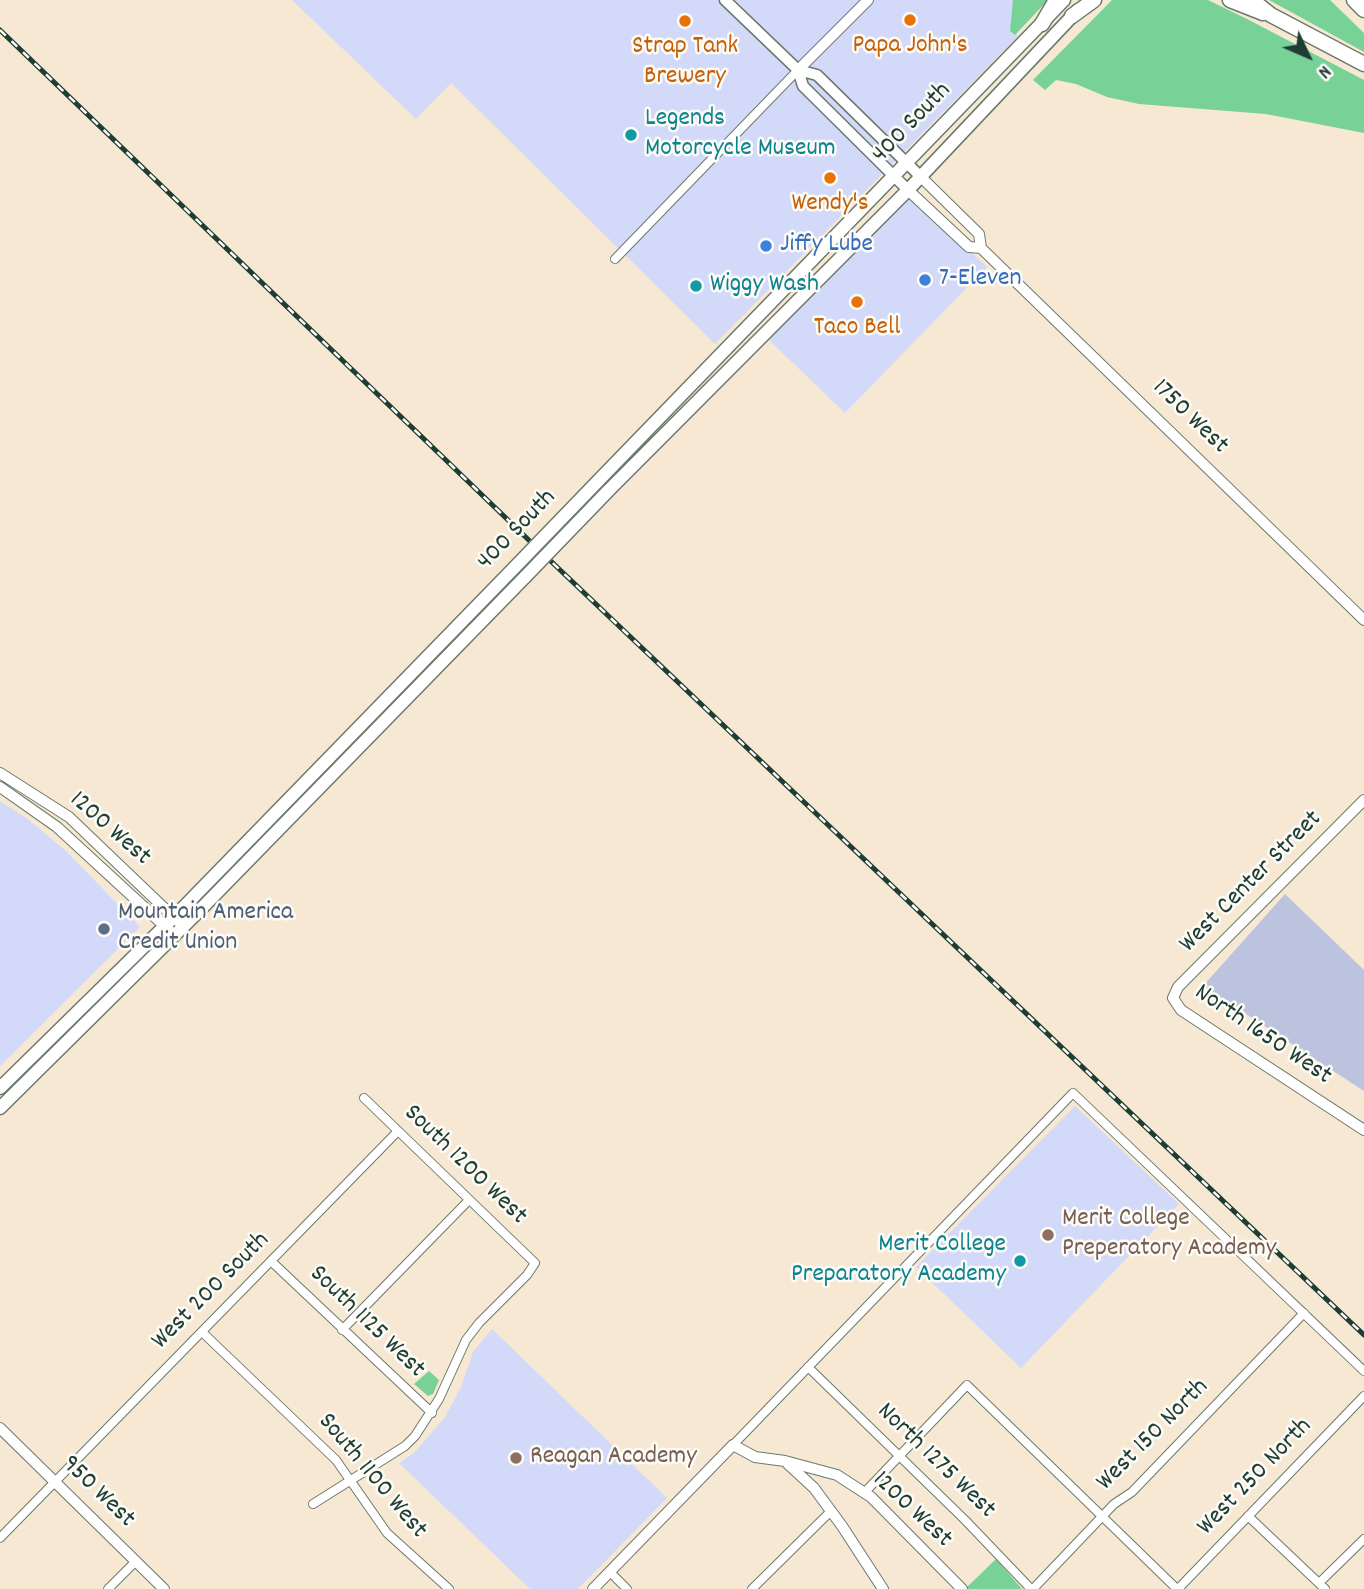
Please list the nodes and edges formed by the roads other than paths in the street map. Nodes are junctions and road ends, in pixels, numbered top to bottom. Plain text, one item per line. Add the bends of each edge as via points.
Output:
1 (725, 0) edge
2 (868, 0) edge
3 (1056, 0) edge
4 (1064, 0) edge
5 (1088, 0) edge
6 (1094, 0) edge
7 (1230, 0) edge
8 (1252, 0) edge
9 (1354, 0) edge
10 (1364, 10) edge
11 (1271, 15) junction
12 (1072, 16) junction
13 (1042, 24) junction
14 (1364, 64) edge
15 (798, 70) junction
16 (907, 162) junction
17 (895, 176) junction
18 (921, 177) junction
19 (908, 190) junction
20 (981, 248) junction
21 (615, 259) dead end
22 (1364, 620) edge
23 (0, 773) edge
24 (0, 787) edge
25 (1364, 800) edge
26 (174, 926) junction
27 (1173, 998) joint
28 (0, 1088) edge
29 (364, 1098) dead end
30 (0, 1108) edge
31 (1364, 1130) edge
32 (398, 1131) junction
33 (469, 1200) junction
34 (272, 1262) junction
35 (1304, 1313) junction
36 (342, 1330) junction
37 (202, 1332) junction
38 (808, 1367) junction
39 (1364, 1371) edge
40 (1364, 1396) edge
41 (432, 1413) junction
42 (0, 1428) edge
43 (733, 1445) junction
44 (899, 1456) junction
45 (785, 1461) junction
46 (351, 1480) junction
47 (55, 1481) junction
48 (864, 1493) junction
49 (313, 1504) dead end
50 (831, 1511) junction
51 (1248, 1516) junction
52 (1102, 1517) junction
53 (0, 1538) edge
54 (1364, 1539) edge
55 (136, 1561) junction
56 (610, 1572) junction
57 (1322, 1586) edge
58 (108, 1589) edge
59 (164, 1589) edge
60 (449, 1589) edge
61 (593, 1589) edge
62 (627, 1589) edge
63 (752, 1589) edge
64 (883, 1589) edge
65 (962, 1589) edge
66 (1032, 1589) edge
67 (1177, 1589) edge

1 - 15 main road
2 - 15 street
3 - 13 highway
4 - 13 main road, 400 South
5 - 12 main road, 400 South
6 - 12 highway
7 - 11 highway
8 - 11 highway
9 - 10 highway
11 - 14 highway
12 - 18 main road, 400 South
13 - 16 main road, 400 South
15 - 16 main road, 1750 West via 817,75
15 - 17 main road, 1750 West via 803,86
15 - 21 street
16 - 17 main road, 400 South
16 - 18 main road, 1750 West
17 - 19 main road, 1750 West
17 - 26 main road, 400 South, bridge
18 - 19 main road, 400 South
18 - 20 street, 1750 West via 979,234
19 - 20 street, 1750 West via 969,247
19 - 26 main road, 400 South, bridge
20 - 22 street, 1750 West
23 - 26 street, 1200 West via 69,817
24 - 26 street, 1200 West via 57,827
25 - 27 street, West Center Street via 1178,987
26 - 28 main road, 400 South
26 - 30 main road, 400 South
27 - 31 street, North 1650 West via 1181,1010
29 - 32 street, South 1200 West
32 - 33 street, South 1200 West
32 - 34 street, West 200 South
33 - 36 street
33 - 41 street, South 1200 West via 535,1263 466,1340
34 - 36 street, South 1125 West
34 - 37 street, West 200 South
35 - 38 street via 1073,1093
35 - 39 street
35 - 52 street, West 150 North via 1132,1492
36 - 41 street, South 1125 West
37 - 46 street, South 1100 West via 336,1460
37 - 47 street, West 200 South
38 - 43 street
38 - 44 street, North 1275 West
40 - 51 street, West 250 North
41 - 46 street via 405,1446
42 - 47 street, 950 West
43 - 45 street, 1200 West via 755,1457
43 - 56 street
44 - 48 street
44 - 52 street via 967,1385
44 - 66 street, North 1275 West
45 - 48 street, 1200 West via 837,1475
45 - 50 street
46 - 49 street
46 - 60 street, South 1100 West via 387,1533
47 - 53 street, West 200 South
47 - 55 street, 950 West
48 - 65 street, 1200 West
50 - 63 street
50 - 64 street
51 - 57 street
51 - 67 street, West 250 North
52 - 66 street, West 150 North
52 - 67 street
54 - 57 street
55 - 58 street
55 - 59 street, 950 West
56 - 61 street
56 - 62 street

